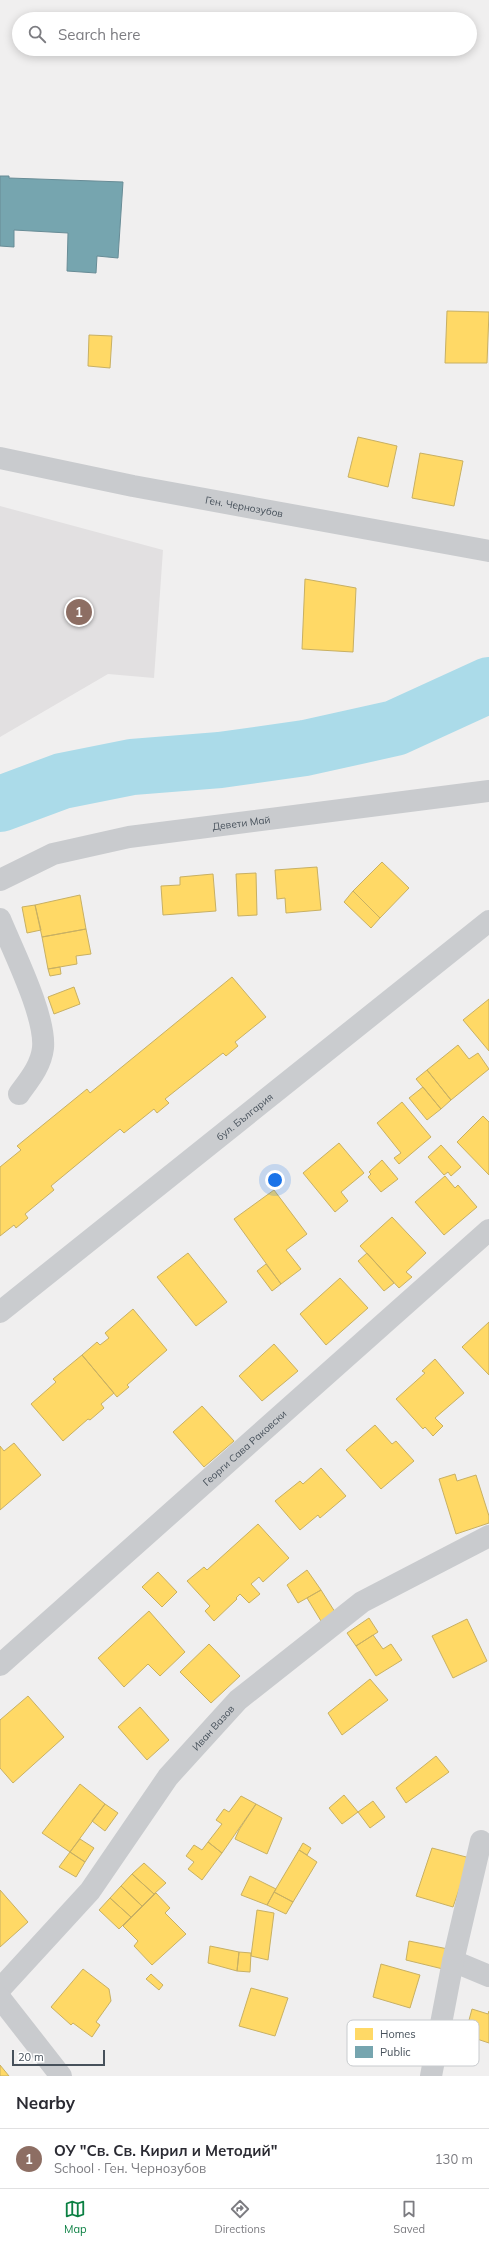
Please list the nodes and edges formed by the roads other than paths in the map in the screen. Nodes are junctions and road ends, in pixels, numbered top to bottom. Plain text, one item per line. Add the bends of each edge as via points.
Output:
1 (0, 458) edge
2 (489, 551) edge
3 (489, 791) edge
4 (0, 880) edge
5 (0, 919) edge
6 (489, 922) edge
7 (19, 1094) dead end
8 (489, 1230) edge
9 (0, 1312) edge
10 (489, 1536) edge
11 (0, 1665) edge
12 (481, 1841) dead end
13 (453, 1961) junction
14 (489, 1976) edge
15 (0, 1989) edge
16 (0, 1998) edge
17 (442, 2020) edge
18 (433, 2066) edge
19 (61, 2076) edge
20 (431, 2076) edge

1 - 2 street, Ген. Чернозубов via 133,486
3 - 4 street, Девети Май via 129,837 53,854
5 - 7 street via 40,1018 43,1048 37,1069
6 - 9 main road, бул. България
8 - 11 street, Георги Сава Раковски
10 - 15 street, Иван Вазов via 362,1602 238,1700 168,1777 90,1891
12 - 13 street
13 - 14 street
13 - 17 street
16 - 19 street
18 - 20 street

